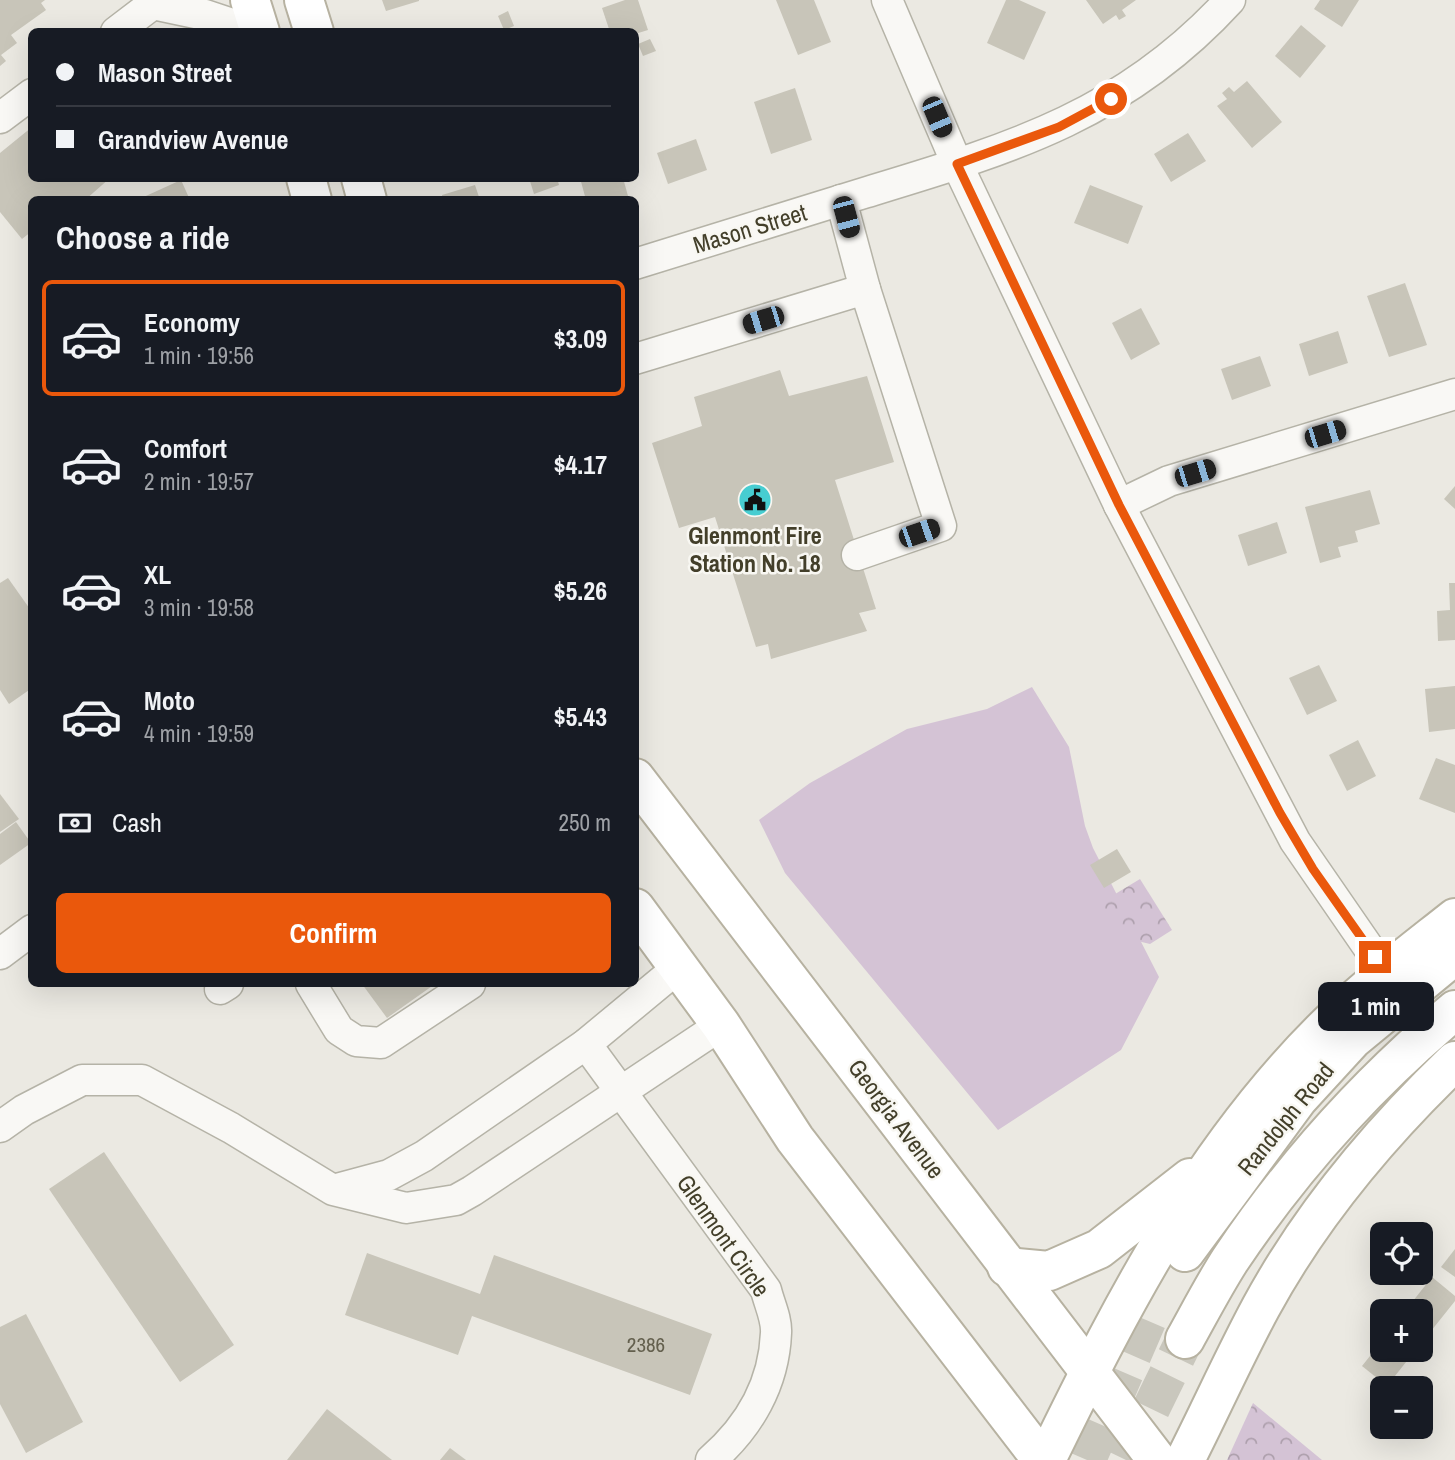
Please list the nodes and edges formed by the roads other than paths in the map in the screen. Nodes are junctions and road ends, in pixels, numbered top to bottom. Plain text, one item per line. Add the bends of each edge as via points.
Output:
1 (250, 0) edge
2 (304, 0) edge
3 (887, 0) edge
4 (1230, 0) edge
5 (155, 2) edge
6 (121, 28) edge
7 (246, 28) edge
8 (257, 28) edge
9 (313, 28) edge
10 (28, 97) edge
11 (0, 118) edge
12 (957, 164) junction
13 (842, 200) junction
14 (639, 263) edge
15 (864, 289) junction
16 (639, 358) edge
17 (1455, 394) edge
18 (1119, 505) junction
19 (856, 555) dead end
20 (639, 783) edge
21 (639, 913) edge
22 (1455, 918) edge
23 (28, 933) edge
24 (0, 954) edge
25 (1455, 955) edge
26 (679, 967) junction
27 (1386, 973) junction
28 (313, 987) edge
29 (466, 987) edge
30 (1455, 1010) edge
31 (721, 1025) junction
32 (586, 1044) junction
33 (1455, 1061) edge
34 (620, 1093) junction
35 (0, 1126) edge
36 (1218, 1154) junction
37 (333, 1190) junction
38 (1007, 1267) junction
39 (1151, 1312) tunnel mouth
40 (1185, 1339) tunnel mouth
41 (1089, 1373) junction
42 (711, 1460) edge
43 (1044, 1460) edge
44 (1157, 1460) edge
45 (1185, 1460) edge

1 - 8 main road
2 - 9 main road
3 - 12 street
4 - 12 street, Mason Street via 1187,44 1121,93 1059,127
5 - 6 street
5 - 7 street
10 - 11 street
12 - 13 street, Mason Street
12 - 18 street
13 - 14 street, Mason Street
13 - 15 street
15 - 16 street
15 - 19 street via 940,526
17 - 18 street via 1169,481
18 - 27 street via 1295,841
20 - 38 main road, Georgia Avenue
21 - 26 main road
22 - 27 main road
23 - 24 street
25 - 39 main road, Randolph Road via 1353,1039 1298,1099 1196,1233
26 - 31 main road
26 - 32 street
27 - 36 main road via 1301,1053
28 - 29 street via 339,1030 356,1041 382,1043
30 - 40 main road, Randolph Road via 1365,1093 1310,1154 1229,1262
31 - 34 street
31 - 43 main road via 795,1139
32 - 34 street, Glenmont Circle
32 - 37 street via 424,1156 388,1175
33 - 45 main road via 1385,1132 1323,1209 1261,1306
34 - 37 street via 456,1200 407,1208
34 - 42 street, Glenmont Circle via 766,1290 776,1330 760,1402 735,1440
35 - 37 street via 82,1080 142,1080
36 - 38 main road via 1099,1249 1049,1270
36 - 41 main road via 1124,1305
38 - 41 main road, Georgia Avenue
41 - 43 main road
41 - 44 main road, Georgia Avenue

